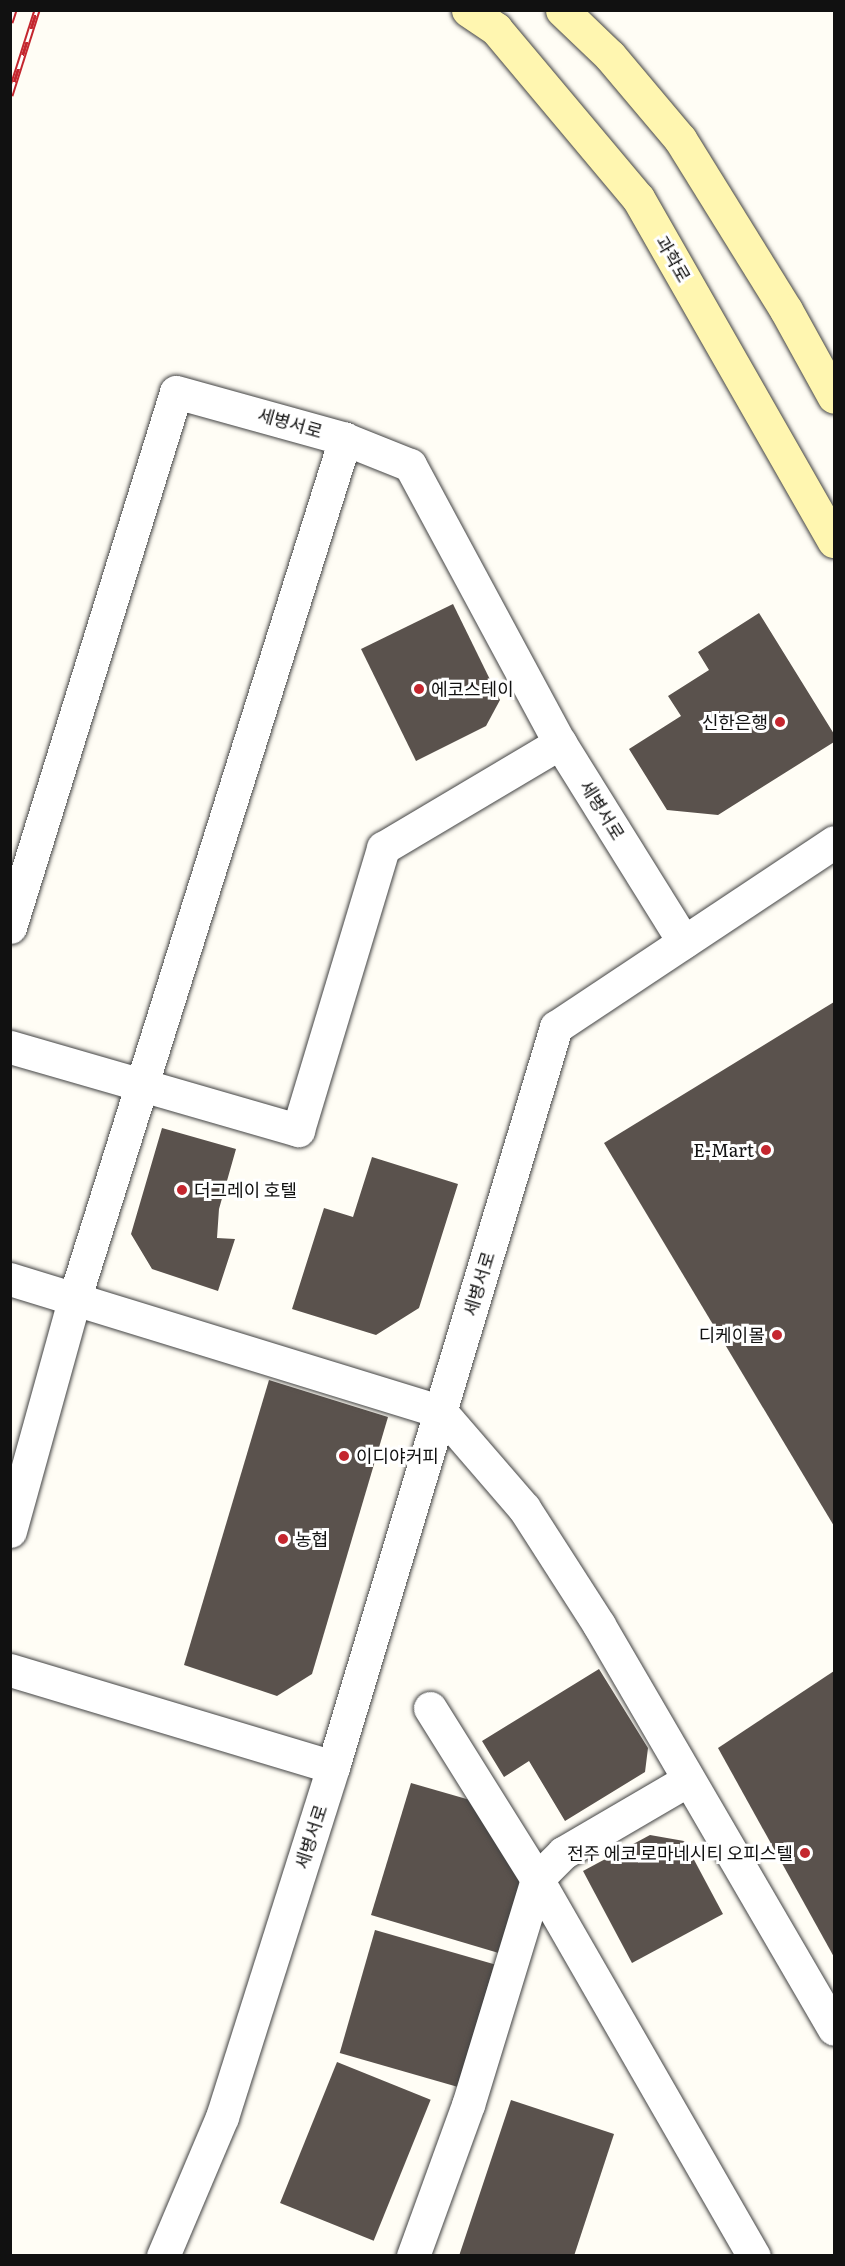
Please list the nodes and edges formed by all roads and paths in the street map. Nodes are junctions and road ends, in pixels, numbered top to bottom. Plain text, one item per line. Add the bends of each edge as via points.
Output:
1 (468, 10) edge
2 (562, 10) edge
3 (834, 397) edge
4 (345, 439) junction
5 (834, 542) edge
6 (560, 743) junction
7 (834, 842) edge
8 (10, 927) edge
9 (684, 942) junction
10 (10, 1047) edge
11 (141, 1085) junction
12 (10, 1279) edge
13 (74, 1300) junction
14 (441, 1412) junction
15 (10, 1532) edge
16 (10, 1670) edge
17 (430, 1708) dead end
18 (333, 1767) junction
19 (688, 1780) junction
20 (537, 1879) junction
21 (834, 2028) edge
22 (163, 2256) edge
23 (412, 2256) edge
24 (754, 2256) edge

1 - 5 street, 과학로 via 496,29 638,198
2 - 3 street via 610,56 680,139 786,310
4 - 6 street, 세병서로 via 410,465
4 - 8 street, 세병서로 via 176,392
4 - 11 street
6 - 9 street, 세병서로
6 - 11 street via 383,848 298,1130
7 - 9 street, 세병서로
9 - 14 street, 세병서로 via 556,1027
10 - 11 street
11 - 13 street
12 - 13 street
13 - 14 street
13 - 15 street
14 - 18 street, 세병서로
14 - 19 street via 524,1508 599,1625
16 - 18 street
17 - 20 street
18 - 22 street, 세병서로 via 222,2117
19 - 20 street via 563,1853
19 - 21 street
20 - 23 street via 468,2105
20 - 24 street

